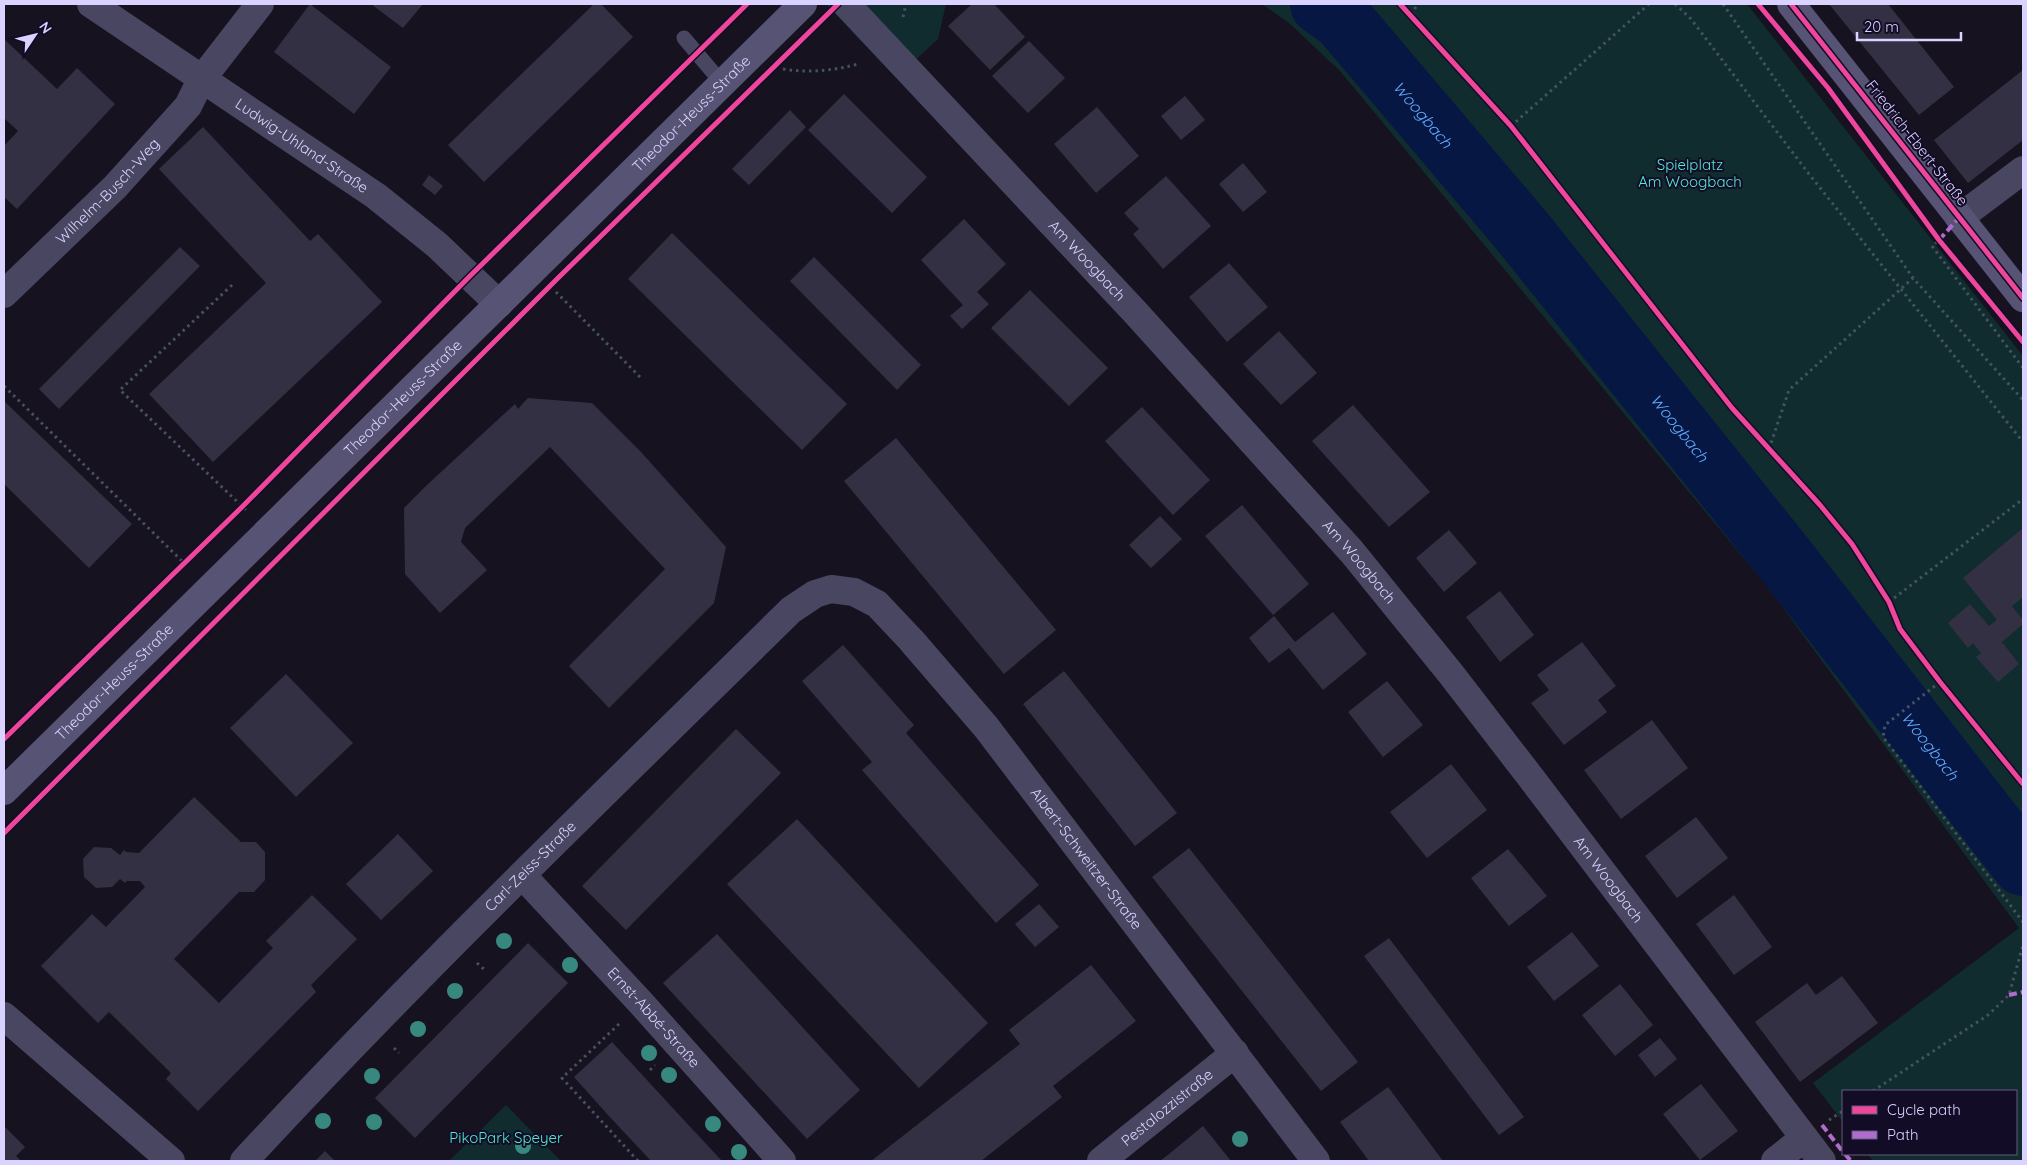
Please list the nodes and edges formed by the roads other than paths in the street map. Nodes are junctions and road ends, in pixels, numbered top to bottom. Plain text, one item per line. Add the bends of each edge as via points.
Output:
1 (91, 4) edge
2 (260, 4) edge
3 (803, 4) edge
4 (846, 4) edge
5 (1791, 4) edge
6 (684, 38) dead end
7 (201, 80) junction
8 (722, 83) junction
9 (2023, 170) edge
10 (1959, 218) junction
11 (4, 294) edge
12 (2023, 298) edge
13 (499, 304) junction
14 (831, 589) joint
15 (4, 792) edge
16 (522, 875) junction
17 (4, 1016) edge
18 (1234, 1053) junction
19 (1804, 1138) junction
20 (171, 1161) edge
21 (244, 1161) edge
22 (782, 1161) edge
23 (1101, 1161) edge
24 (1316, 1161) edge
25 (1775, 1161) edge
26 (1822, 1161) edge

1 - 7 street, Ludwig-Uhland-Straße
2 - 7 street, Wilhelm-Busch-Weg
3 - 8 main road, Theodor-Heuss-Straße
4 - 19 street, Am Woogbach via 1168,348 1352,552 1452,674
5 - 10 main road, Friedrich-Ebert-Straße
6 - 8 lane
7 - 11 street, Wilhelm-Busch-Weg via 188,106 115,187
7 - 13 street, Ludwig-Uhland-Straße via 376,196 437,245
8 - 13 main road, Theodor-Heuss-Straße
9 - 10 street
10 - 12 main road, Friedrich-Ebert-Straße
13 - 15 main road, Theodor-Heuss-Straße
14 - 16 street, Carl-Zeiss-Straße via 815,594 791,610
14 - 18 street, Albert-Schweitzer-Straße via 854,592 877,604 912,640 986,727
16 - 21 street, Carl-Zeiss-Straße via 309,1090
16 - 22 street, Ernst-Abbé-Straße via 642,1003
17 - 20 street
18 - 23 street, Pestalozzistraße
18 - 24 street, Albert-Schweitzer-Straße
19 - 25 street
19 - 26 street, Am Woogbach

